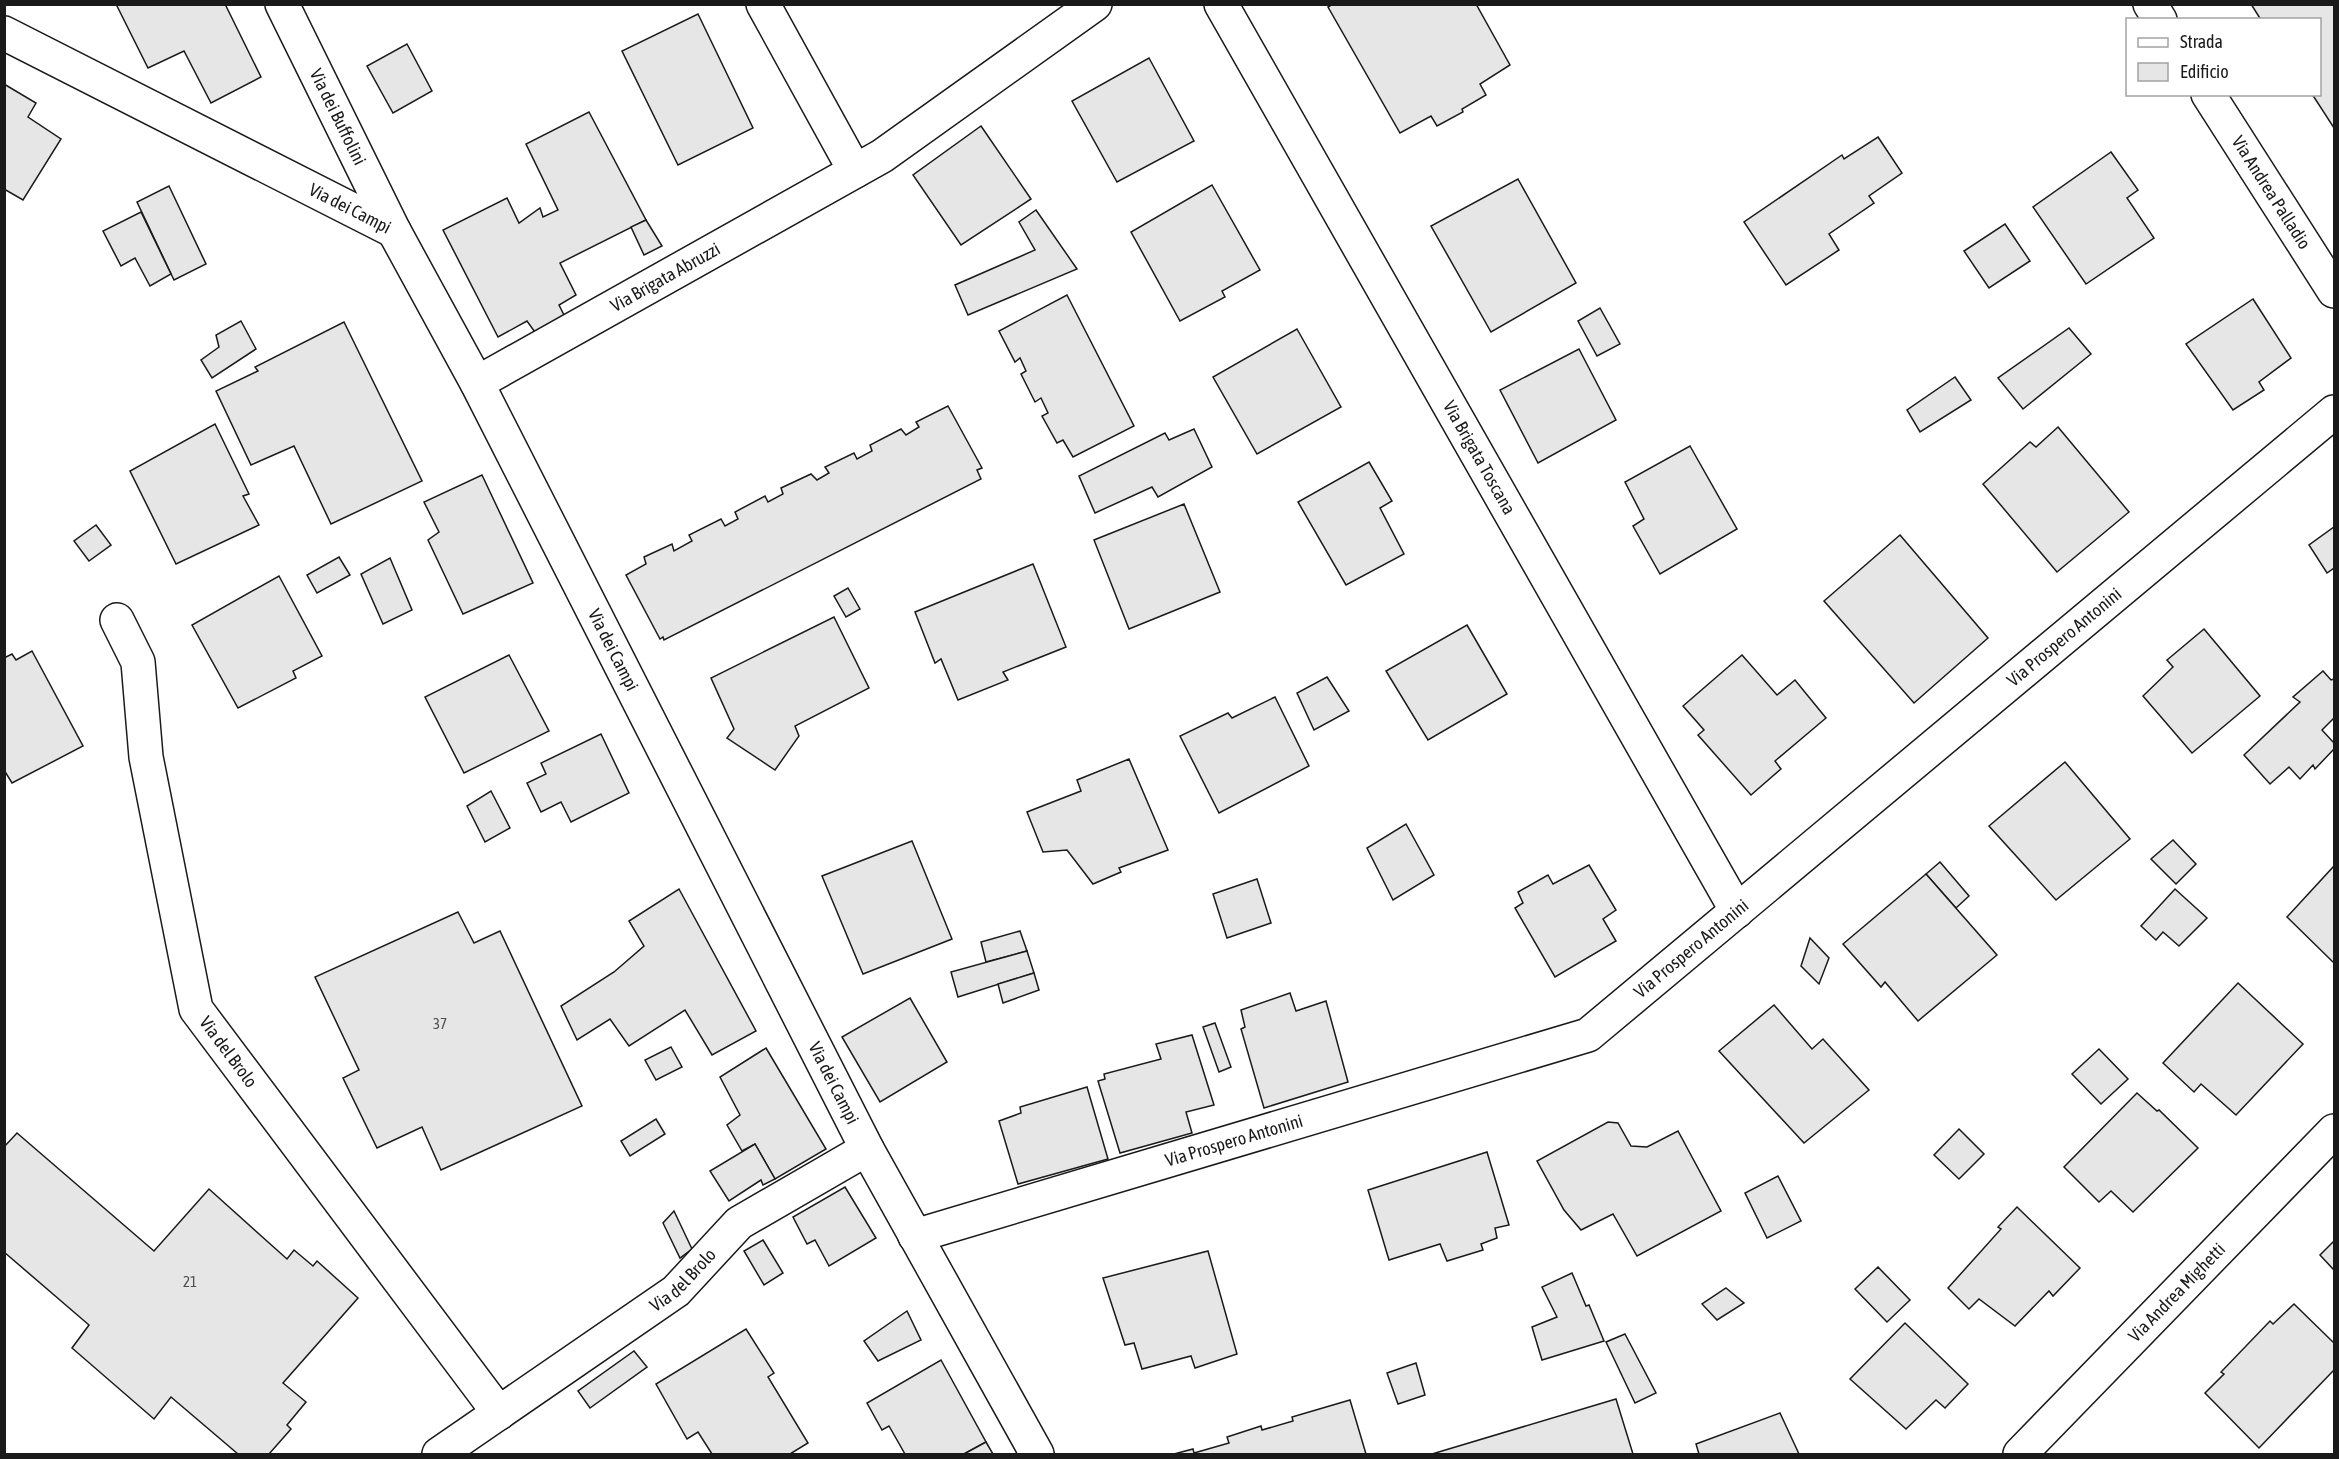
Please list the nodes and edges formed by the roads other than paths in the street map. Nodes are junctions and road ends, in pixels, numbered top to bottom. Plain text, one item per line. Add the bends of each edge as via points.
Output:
1 (282, 4) edge
2 (763, 4) edge
3 (1095, 4) edge
4 (1221, 4) edge
5 (2150, 4) edge
6 (2159, 18) edge
7 (4, 33) edge
8 (2209, 96) edge
9 (855, 171) junction
10 (394, 231) junction
11 (2334, 291) edge
12 (477, 383) junction
13 (2334, 412) edge
14 (117, 621) dead end
15 (1737, 911) junction
16 (2334, 1131) edge
17 (867, 1149) junction
18 (915, 1236) junction
19 (499, 1413) junction
20 (439, 1455) edge
21 (1037, 1455) edge
22 (2020, 1455) edge

1 - 10 street, Via dei Buffolini
2 - 9 street
3 - 9 street, Via Brigata Abruzzi via 882,156
4 - 15 street, Via Brigata Toscana
5 - 6 street
7 - 10 street, Via dei Campi
8 - 11 street, Via Andrea Palladio
9 - 12 street, Via Brigata Abruzzi
10 - 12 street, Via dei Campi
12 - 17 street, Via dei Campi
13 - 15 street, Via Prospero Antonini
14 - 19 street, Via del Brolo via 138,662 146,758 196,1009
15 - 18 street, Via Prospero Antonini via 1588,1035
16 - 22 street, Via Andrea Mighetti
17 - 18 street, Via dei Campi
17 - 19 street, Via del Brolo via 739,1223 676,1291
18 - 21 street, Via dei Campi
19 - 20 street, Via del Brolo

